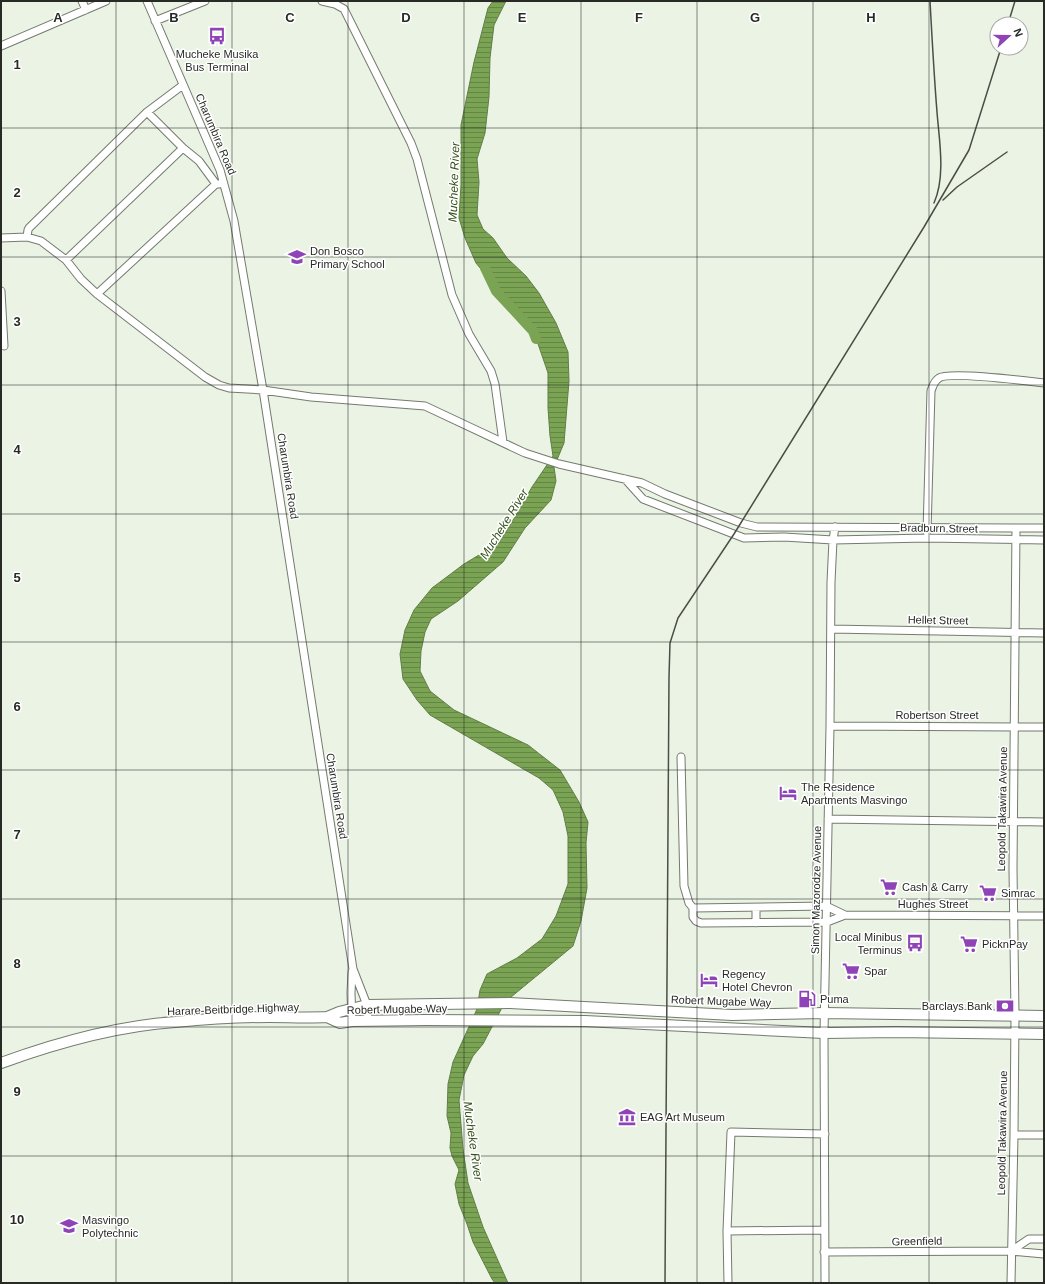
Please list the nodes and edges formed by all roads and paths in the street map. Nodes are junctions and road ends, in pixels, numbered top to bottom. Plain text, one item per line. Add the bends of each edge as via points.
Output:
1 (82, 1) edge
2 (106, 1) edge
3 (147, 1) edge
4 (205, 1) edge
5 (322, 1) edge
6 (86, 10) junction
7 (155, 21) junction
8 (1, 46) edge
9 (183, 85) junction
10 (147, 112) junction
11 (183, 148) junction
12 (216, 184) junction
13 (225, 185) junction
14 (27, 237) junction
15 (1, 238) edge
16 (66, 260) junction
17 (1, 291) edge
18 (97, 294) junction
19 (4, 346) dead end
20 (1044, 383) edge
21 (263, 390) junction
22 (503, 442) junction
23 (625, 478) junction
24 (835, 527) junction
25 (928, 528) junction
26 (1016, 528) junction
27 (1044, 528) edge
28 (927, 538) junction
29 (833, 540) junction
30 (1016, 540) junction
31 (1044, 540) edge
32 (831, 629) junction
33 (1014, 632) junction
34 (1044, 633) edge
35 (830, 726) junction
36 (1014, 726) junction
37 (1044, 727) edge
38 (681, 757) dead end
39 (828, 819) junction
40 (1013, 822) junction
41 (1044, 822) edge
42 (826, 906) junction
43 (693, 908) junction
44 (756, 908) junction
45 (845, 915) junction
46 (1013, 916) junction
47 (1044, 916) edge
48 (827, 922) junction
49 (756, 923) junction
50 (353, 969) junction
51 (367, 1006) junction
52 (350, 1008) junction
53 (824, 1013) junction
54 (1015, 1015) junction
55 (1044, 1016) edge
56 (327, 1018) junction
57 (352, 1021) junction
58 (368, 1021) junction
59 (824, 1033) junction
60 (1015, 1034) junction
61 (1044, 1034) edge
62 (1, 1063) edge
63 (825, 1134) junction
64 (1014, 1135) junction
65 (1044, 1135) edge
66 (727, 1230) junction
67 (824, 1230) junction
68 (1044, 1239) edge
69 (1011, 1251) junction
70 (824, 1252) junction
71 (1044, 1254) edge
72 (728, 1283) edge
73 (825, 1283) edge
74 (1011, 1283) edge

1 - 6 street
2 - 6 street
3 - 7 street, Charumbira Road
4 - 7 street
5 - 22 street via 335,4 344,10 411,143 452,294 469,334 491,371
6 - 8 street
7 - 9 street, Charumbira Road
9 - 10 street
9 - 13 street, Charumbira Road
10 - 11 street
10 - 14 street via 28,230
11 - 12 street via 199,161
11 - 16 street
12 - 13 street
12 - 18 street
13 - 21 street, Charumbira Road via 234,221
14 - 15 street
14 - 16 street, Bradburn Street via 41,241
16 - 18 street, Bradburn Street
17 - 19 street
18 - 21 street, Bradburn Street via 205,378 229,388
20 - 25 street via 945,375 934,383 931,391
21 - 22 street, Bradburn Street via 311,397 425,406
21 - 50 street, Charumbira Road
22 - 23 street, Bradburn Street via 545,460
23 - 24 street, Bradburn Street via 757,527
23 - 29 street, Bradburn Street via 643,499 744,538
24 - 25 street, Bradburn Street
24 - 29 street, Simon Mazorodze Avenue
25 - 26 street, Bradburn Street
25 - 28 street
26 - 27 street, Bradburn Street
26 - 30 street, Leopold Takawira Avenue
28 - 29 street, Bradburn Street
28 - 30 street, Bradburn Street
29 - 32 street, Simon Mazorodze Avenue
30 - 31 street, Bradburn Street
30 - 33 street, Leopold Takawira Avenue
32 - 33 street, Hellet Street
32 - 35 street, Simon Mazorodze Avenue
33 - 34 street, Hellet Street
33 - 36 street, Leopold Takawira Avenue
35 - 36 street, Robertson Street
35 - 39 street, Simon Mazorodze Avenue
36 - 37 street, Robertson Street
36 - 40 street, Leopold Takawira Avenue
38 - 43 street via 684,886
39 - 40 street
39 - 42 street, Simon Mazorodze Avenue
40 - 41 street
40 - 46 street, Leopold Takawira Avenue
42 - 44 street
42 - 45 street
42 - 48 street, Simon Mazorodze Avenue
43 - 44 street
43 - 49 street via 694,920 701,923
44 - 49 street
45 - 46 street, Hughes Street
45 - 48 street
46 - 47 street, Hughes Street
46 - 54 street, Leopold Takawira Avenue
48 - 49 street
48 - 53 street, Simon Mazorodze Avenue
50 - 51 street, Charumbira Road
50 - 52 street, Charumbira Road
51 - 52 highway, Robert Mugabe Way
51 - 53 highway, Robert Mugabe Way via 510,1003 732,1015
51 - 58 street, Charumbira Road
52 - 56 highway, Robert Mugabe Way
52 - 57 street, Charumbira Road
53 - 54 highway, Robert Mugabe Way
53 - 59 street, Simon Mazorodze Avenue
54 - 55 highway, Robert Mugabe Way
54 - 60 street, Leopold Takawira Avenue
56 - 57 highway, Robert Mugabe Way via 340,1023
56 - 62 highway, Harare-Beitbridge Highway via 237,1018 149,1025 72,1041
57 - 58 highway, Robert Mugabe Way
58 - 59 highway, Robert Mugabe Way via 585,1021
59 - 60 highway, Robert Mugabe Way
59 - 63 street, Simon Mazorodze Avenue
60 - 61 highway, Robert Mugabe Way
60 - 64 street, Leopold Takawira Avenue
63 - 66 street via 731,1132
63 - 67 street, Simon Mazorodze Avenue
64 - 65 street
64 - 69 street, Leopold Takawira Avenue
66 - 67 street
66 - 72 street
67 - 70 street, Simon Mazorodze Avenue
68 - 69 street via 1029,1239
69 - 70 street, Greenfield
69 - 71 street, Greenfield
69 - 74 street, Leopold Takawira Avenue
70 - 73 street, Simon Mazorodze Avenue

